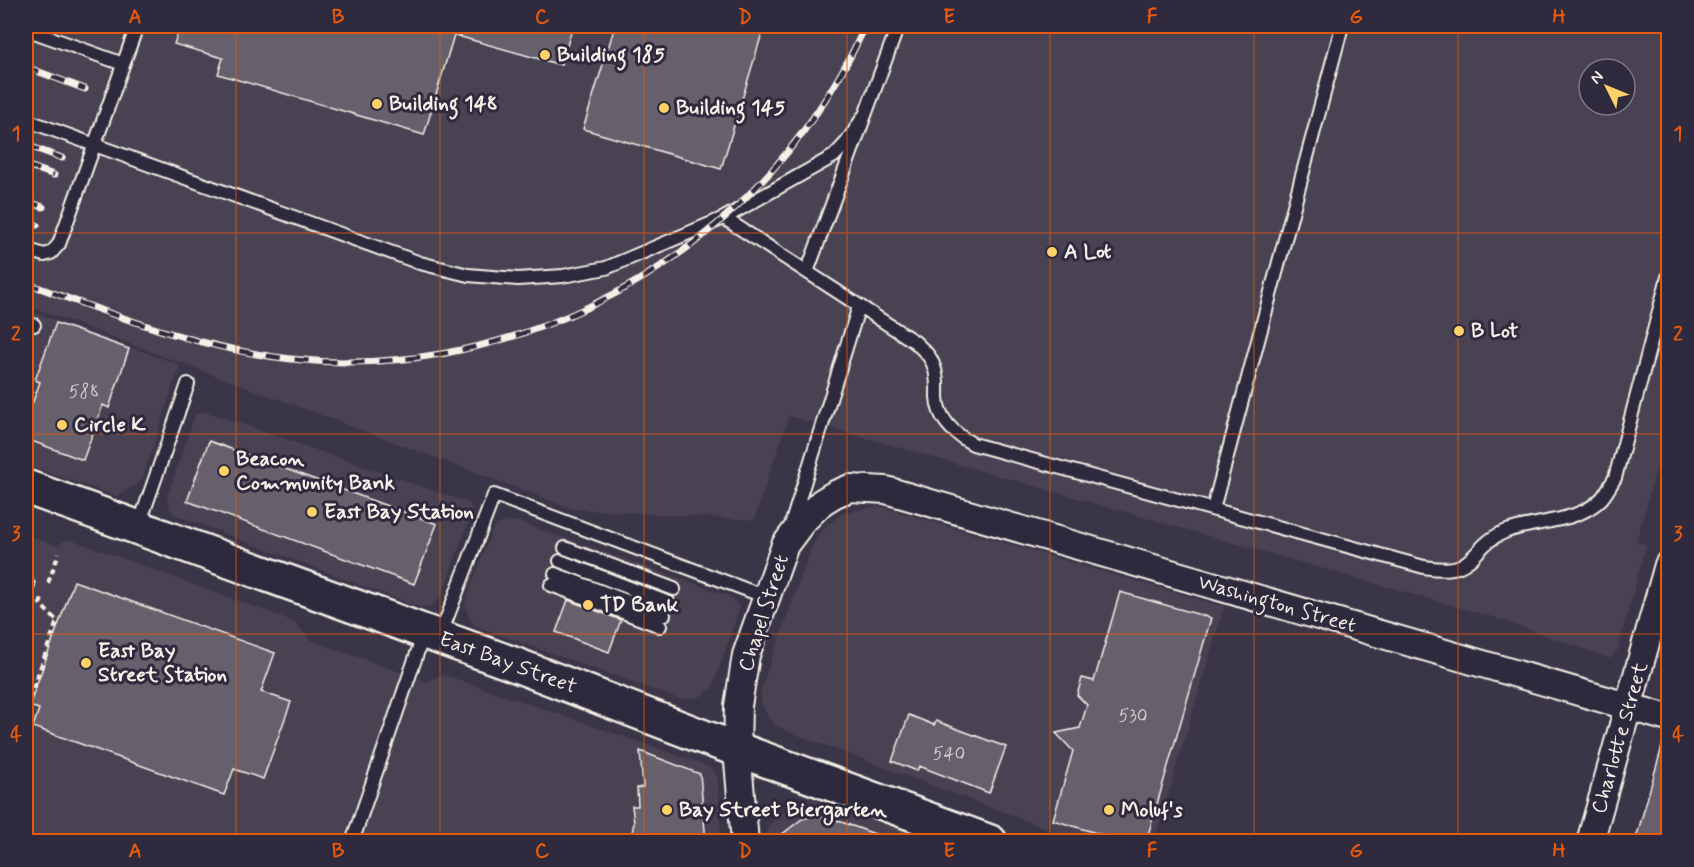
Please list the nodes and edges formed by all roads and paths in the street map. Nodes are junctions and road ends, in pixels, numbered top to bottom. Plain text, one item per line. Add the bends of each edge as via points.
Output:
1 (137, 26) edge
2 (898, 26) edge
3 (1342, 26) edge
4 (26, 29) edge
5 (123, 64) junction
6 (864, 116) junction
7 (26, 120) edge
8 (94, 145) junction
9 (724, 218) junction
10 (26, 249) edge
11 (807, 272) junction
12 (1668, 278) edge
13 (859, 306) junction
14 (188, 384) dead end
15 (26, 487) edge
16 (886, 490) joint
17 (1213, 509) junction
18 (138, 528) junction
19 (785, 545) junction
20 (565, 548) dead end
21 (59, 553) dead end
22 (560, 561) dead end
23 (1668, 565) edge
24 (553, 579) dead end
25 (674, 589) dead end
26 (766, 597) junction
27 (432, 635) junction
28 (1629, 706) junction
29 (26, 708) edge
30 (1668, 718) edge
31 (738, 750) junction
32 (352, 842) edge
33 (745, 842) edge
34 (990, 842) edge
35 (1590, 842) edge

1 - 5 lane
2 - 6 lane
3 - 17 lane
4 - 5 lane
5 - 8 lane
6 - 9 lane via 834,156
6 - 11 lane
7 - 8 lane
8 - 9 lane via 420,263 468,275 518,279 606,268
8 - 10 lane via 59,244 44,255
9 - 11 lane
11 - 13 lane
12 - 17 lane via 1615,478 1602,498 1587,509 1507,531 1493,538 1464,566 1443,570
13 - 17 lane via 915,342 930,357 942,417 957,436 973,444
13 - 19 lane
14 - 18 lane
15 - 18 main road, East Bay Street
16 - 19 street, Chapel Street via 850,488 836,494 803,521
16 - 28 street, Washington Street
18 - 27 main road, East Bay Street
19 - 26 street, Chapel Street
20 - 25 lane
21 - 29 path via 40,604 57,621
22 - 24 lane via 664,615
23 - 28 street, Charlotte Street
26 - 27 lane via 494,495
26 - 31 street, Chapel Street via 746,655 738,706
27 - 31 main road, East Bay Street
27 - 32 lane
28 - 30 street, Washington Street
28 - 35 street, Charlotte Street
31 - 33 street, Chapel Street
31 - 34 main road, East Bay Street

